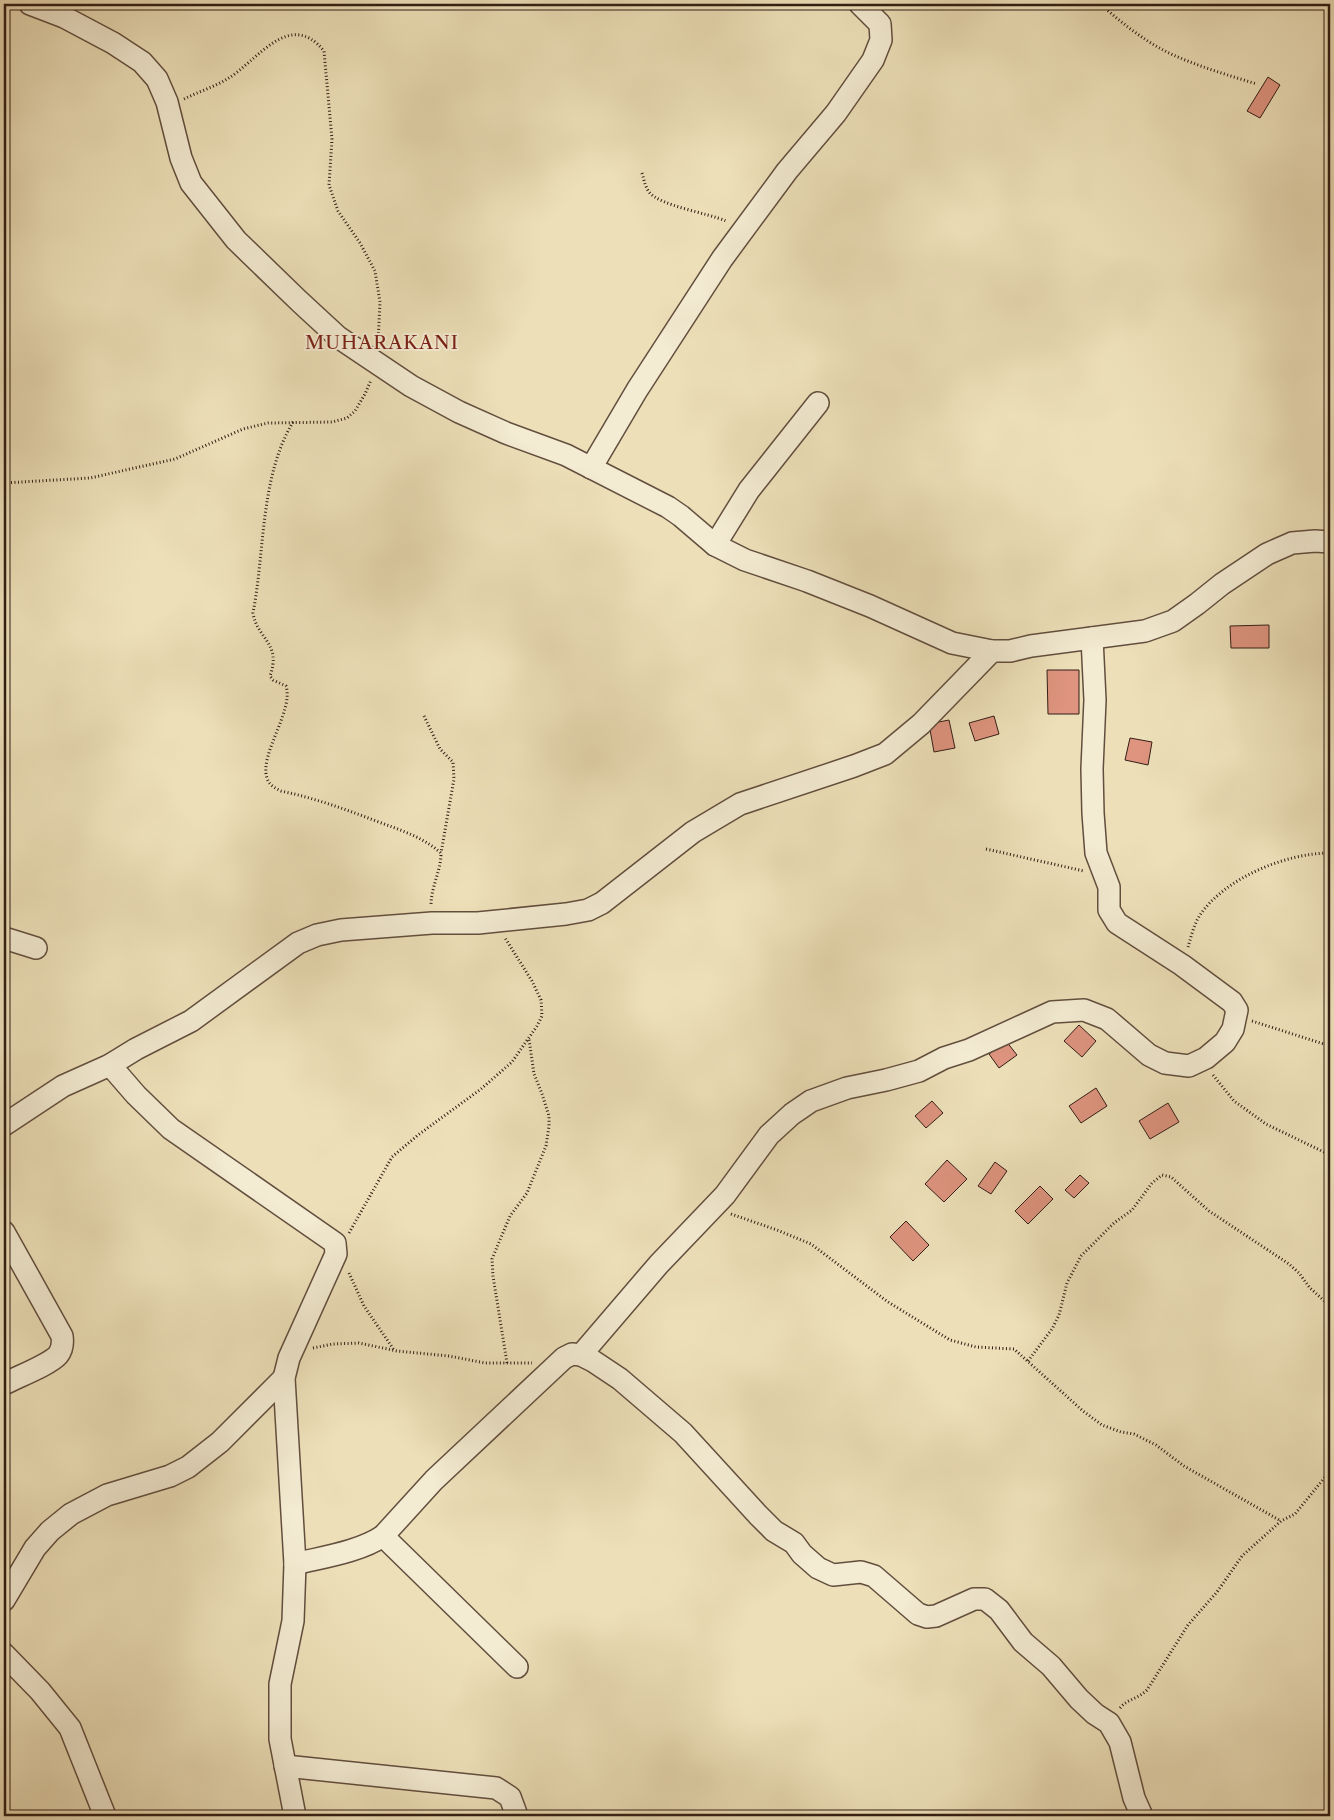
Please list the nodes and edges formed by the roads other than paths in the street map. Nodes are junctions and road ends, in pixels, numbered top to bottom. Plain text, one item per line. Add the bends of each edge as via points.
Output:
1 (30, 4) edge
2 (860, 4) edge
3 (818, 403) dead end
4 (591, 468) junction
5 (1330, 542) edge
6 (715, 545) junction
7 (1092, 638) junction
8 (992, 651) junction
9 (4, 938) edge
10 (36, 948) dead end
11 (110, 1065) junction
12 (4, 1125) edge
13 (4, 1232) edge
14 (573, 1357) junction
15 (286, 1368) junction
16 (4, 1384) edge
17 (384, 1536) junction
18 (295, 1564) junction
19 (4, 1600) edge
20 (4, 1654) edge
21 (517, 1667) dead end
22 (285, 1766) junction
23 (104, 1816) edge
24 (296, 1816) edge
25 (517, 1816) edge
26 (1142, 1816) edge

1 - 4 street via 64,17 142,62 157,79 168,106 191,183 236,240 338,337 411,386 459,412
2 - 4 street via 880,24 881,40 874,60 836,113 786,171 722,259
3 - 6 street via 749,490
4 - 6 street via 668,507
5 - 7 street via 1292,543 1267,554 1173,620 1145,631
6 - 8 street via 744,560 807,580 870,606 952,644
7 - 8 street
7 - 14 street via 1096,853 1109,887 1110,910 1117,923 1232,1002 1237,1016 1225,1042 1206,1058 1189,1066 1165,1063 1149,1055 1107,1019 1084,1010 1052,1012 919,1071 846,1088 810,1101 769,1134 725,1195
8 - 11 street via 921,724 885,754 740,804 693,832 602,903 588,910 495,922 432,923 317,935 298,943 191,1021
9 - 10 street
11 - 12 street via 63,1086
11 - 15 street via 171,1128 337,1246
13 - 16 street via 62,1336 63,1344 58,1355 50,1361
14 - 17 street via 434,1480
14 - 26 street via 594,1361 620,1378 683,1433 758,1516 794,1543 818,1568 833,1575 861,1572 874,1576 918,1614 927,1617 974,1600 985,1599 999,1610 1023,1642 1051,1666 1079,1699 1109,1723 1120,1742 1134,1798
15 - 18 street
15 - 19 street via 220,1442 188,1466 170,1476 107,1495 71,1514 50,1531 35,1548
17 - 18 street via 361,1547
17 - 21 street
18 - 22 street via 293,1621 280,1684 280,1739
20 - 23 street via 70,1728
22 - 24 street
22 - 25 street via 496,1788 510,1797

